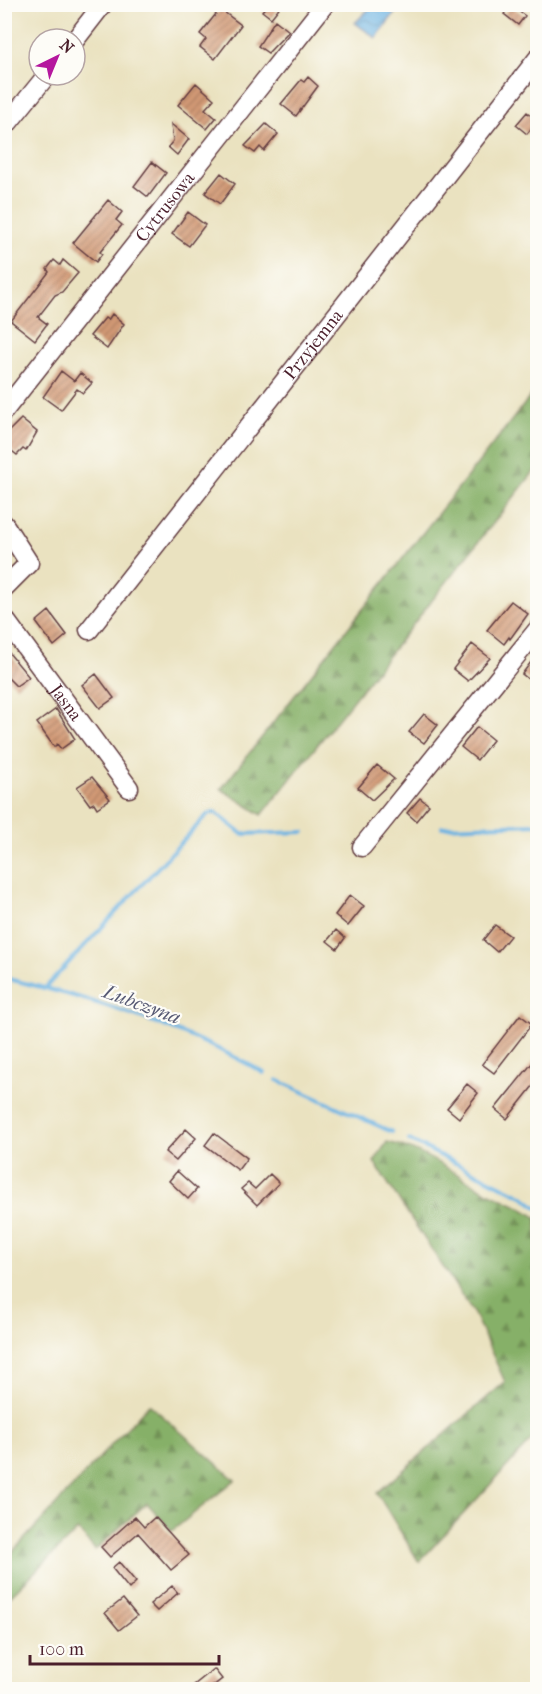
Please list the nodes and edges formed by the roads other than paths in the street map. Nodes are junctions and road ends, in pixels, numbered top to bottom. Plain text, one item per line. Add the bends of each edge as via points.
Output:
1 (103, 4) edge
2 (325, 4) edge
3 (85, 27) edge
4 (537, 58) edge
5 (37, 87) edge
6 (4, 128) edge
7 (4, 411) edge
8 (4, 524) edge
9 (4, 588) edge
10 (4, 618) edge
11 (537, 629) edge
12 (89, 630) dead end
13 (129, 788) dead end
14 (362, 847) dead end

1 - 3 street
2 - 7 street, Cytrusowa
4 - 12 street, Przyjemna
5 - 6 street
8 - 9 street via 29,563
10 - 13 street, Jasna
11 - 14 street

